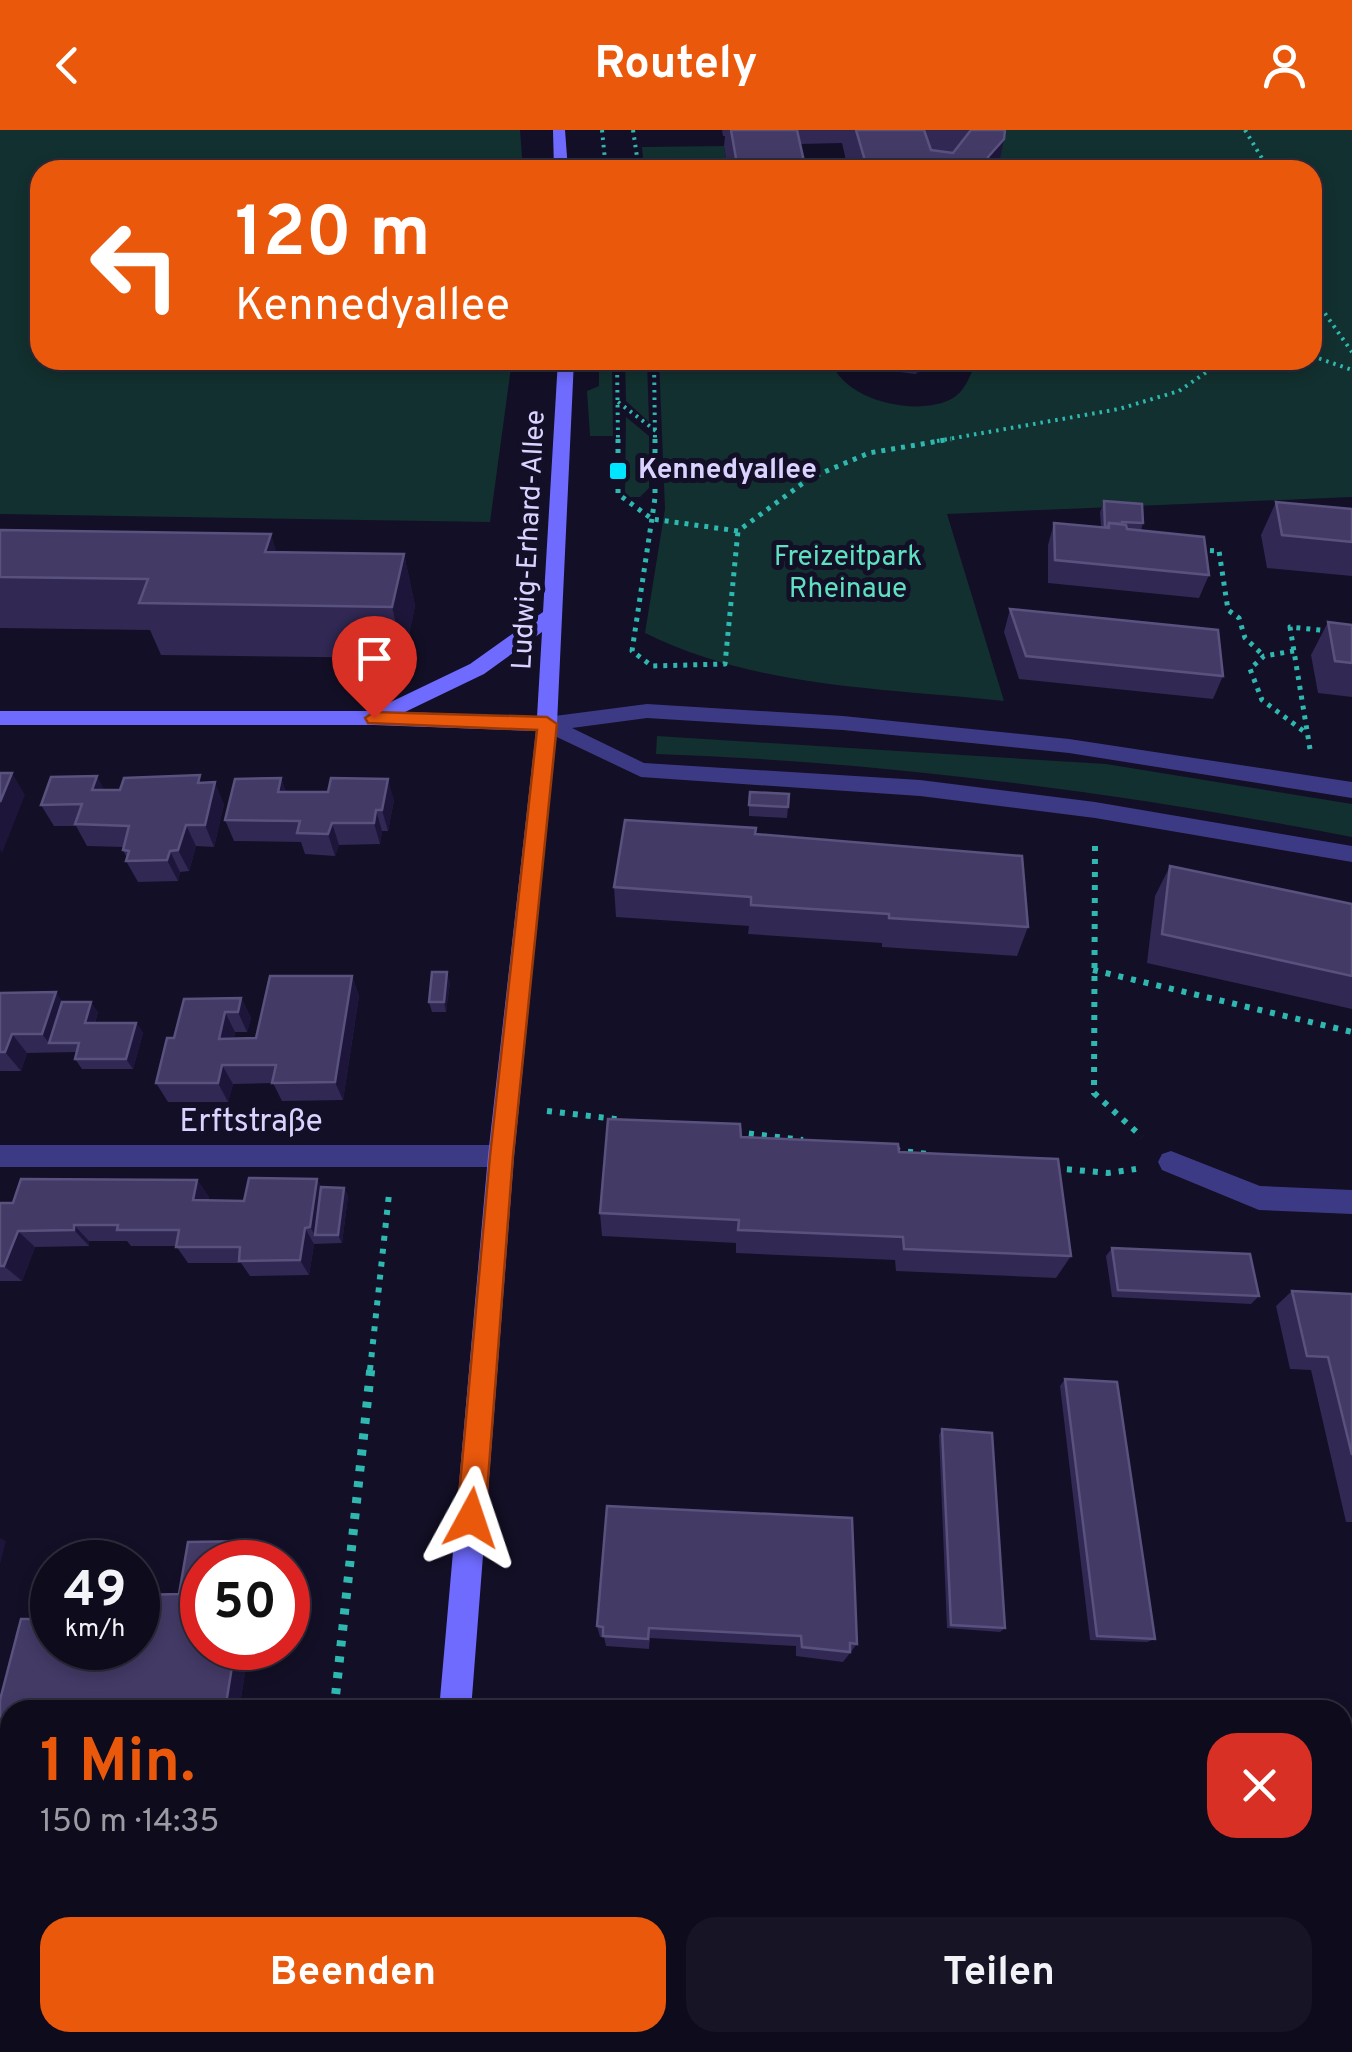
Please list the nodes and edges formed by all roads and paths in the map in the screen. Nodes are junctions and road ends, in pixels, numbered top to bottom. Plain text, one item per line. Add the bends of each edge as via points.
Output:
1 (559, 130) edge
2 (602, 130) edge
3 (633, 130) edge
4 (1245, 130) edge
5 (560, 160) edge
6 (605, 160) edge
7 (638, 160) edge
8 (1262, 160) edge
9 (1322, 309) edge
10 (1352, 352) edge
11 (1322, 360) edge
12 (566, 370) edge
13 (617, 370) edge
14 (654, 370) edge
15 (1209, 370) edge
16 (1352, 370) edge
17 (617, 402) junction
18 (657, 432) junction
19 (652, 519) junction
20 (738, 531) junction
21 (1186, 548) edge
22 (554, 614) junction
23 (1336, 631) edge
24 (1294, 651) junction
25 (1264, 656) junction
26 (0, 718) edge
27 (374, 718) junction
28 (547, 724) junction
29 (1308, 734) junction
30 (1310, 755) dead end
31 (1352, 790) edge
32 (1095, 810) junction
33 (1352, 854) edge
34 (1093, 970) junction
35 (1352, 1032) edge
36 (508, 1106) junction
37 (642, 1122) edge
38 (720, 1130) edge
39 (816, 1141) edge
40 (892, 1150) edge
41 (931, 1154) edge
42 (0, 1156) edge
43 (392, 1156) junction
44 (501, 1156) junction
45 (1171, 1162) junction
46 (1046, 1168) edge
47 (1352, 1202) edge
48 (335, 1700) edge
49 (456, 1700) edge

1 - 5 main road
2 - 6 path
3 - 7 path
4 - 8 path
9 - 10 path
11 - 16 path
12 - 22 main road, Ludwig-Erhard-Allee
13 - 17 path
14 - 18 path
15 - 20 path via 1179,391 1118,409 869,452 810,478
17 - 18 path
17 - 19 path via 618,494
18 - 19 path
19 - 20 path
19 - 20 path via 632,652 652,666 725,664
21 - 25 path via 1219,552 1228,610
22 - 27 main road via 477,668
22 - 28 main road, Ludwig-Erhard-Allee
23 - 24 path via 1290,627
24 - 25 path
24 - 29 path
25 - 29 path via 1250,669 1251,688 1269,712
26 - 27 main road
27 - 28 main road
28 - 31 street via 647,711 843,723 1069,746
28 - 32 street via 641,770 920,788
28 - 36 main road, Ludwig-Erhard-Allee
29 - 30 path
32 - 33 street
32 - 34 path
34 - 35 path
34 - 45 path via 1094,1093
36 - 37 path
36 - 44 main road, Ludwig-Erhard-Allee
38 - 39 path
40 - 41 path
42 - 43 street, Erftstraße
43 - 44 street, Erftstraße
43 - 48 path
44 - 49 main road, Ludwig-Erhard-Allee
45 - 46 path via 1108,1173
45 - 47 street via 1260,1198

